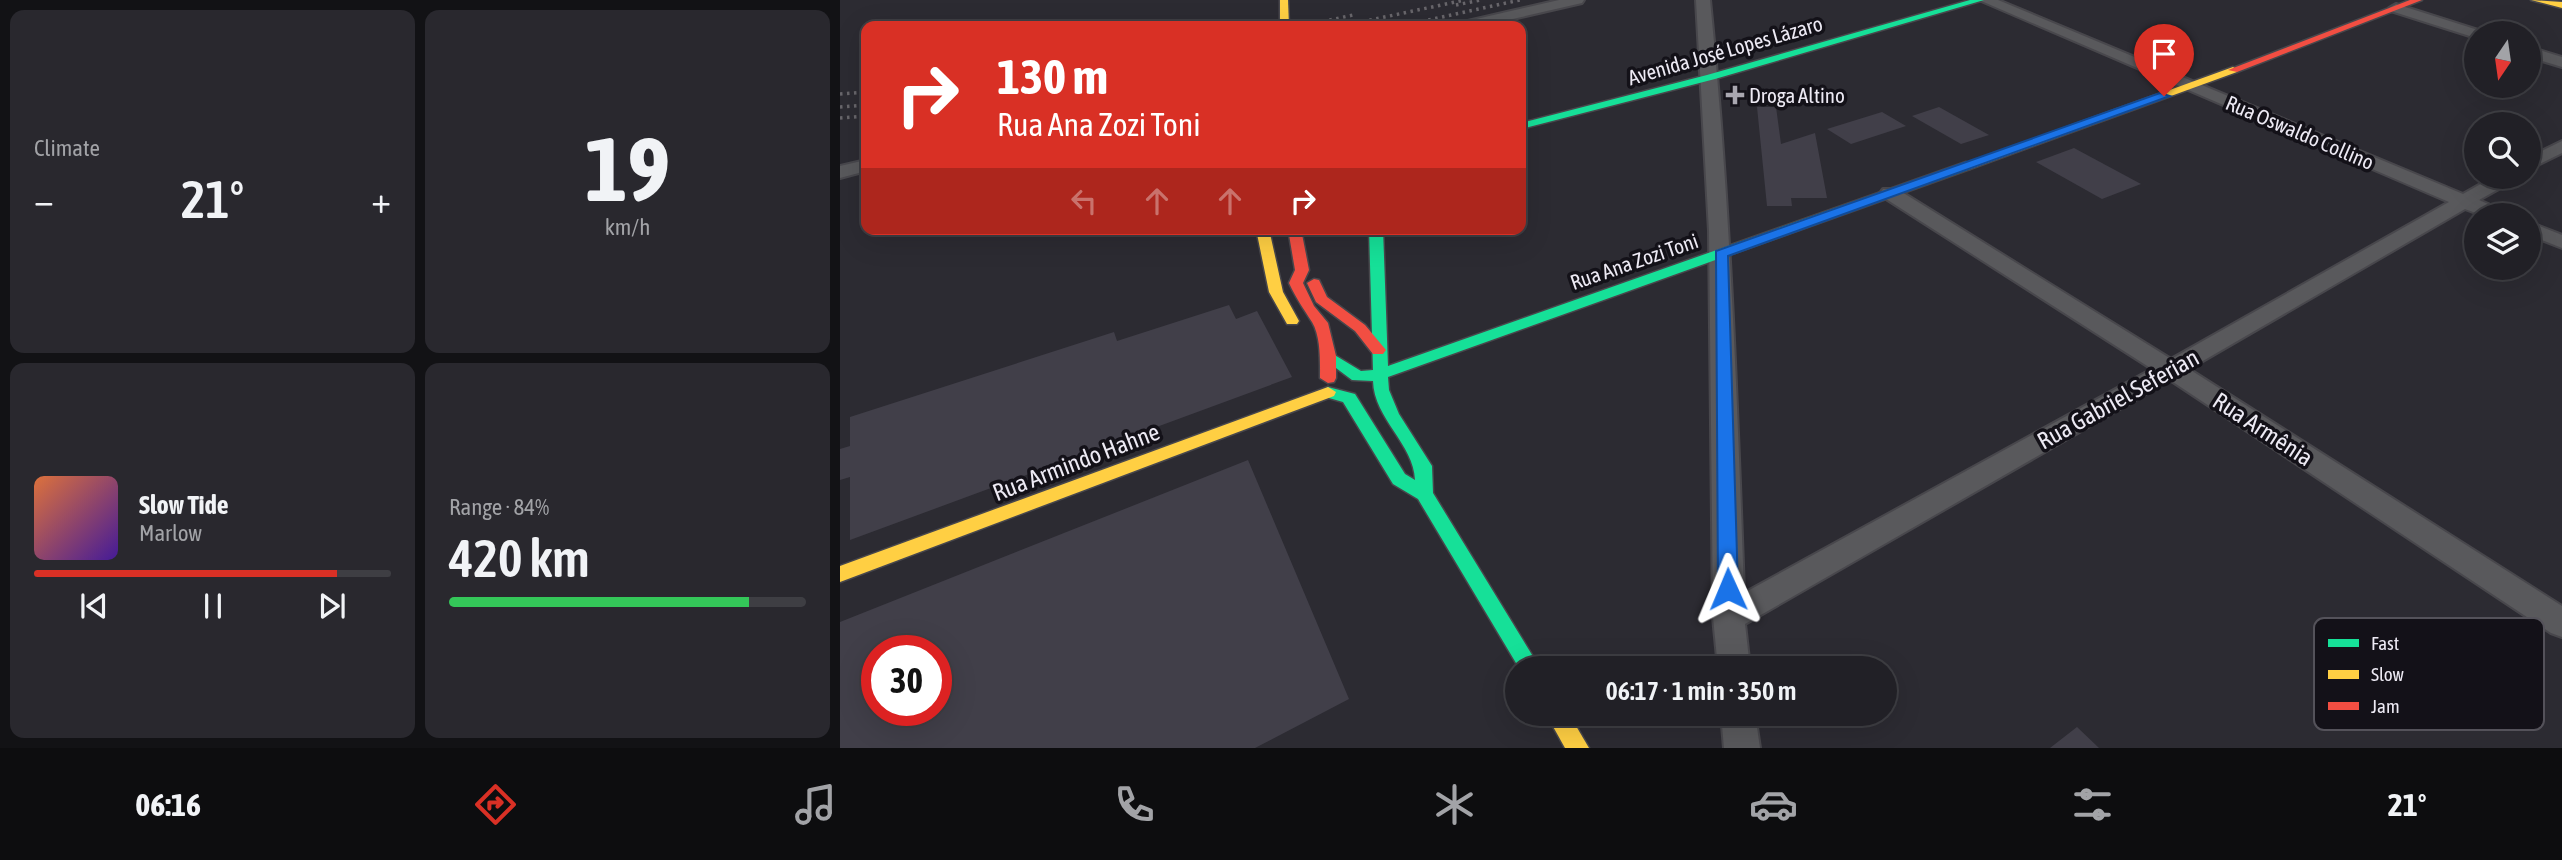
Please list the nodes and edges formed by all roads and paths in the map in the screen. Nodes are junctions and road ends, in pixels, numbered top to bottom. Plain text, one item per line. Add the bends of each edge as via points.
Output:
1 (1284, 0) edge
2 (1577, 0) edge
3 (1703, 0) edge
4 (1980, 0) edge
5 (1986, 0) edge
6 (2418, 0) edge
7 (2535, 0) edge
8 (2562, 5) edge
9 (2396, 8) junction
10 (1285, 21) edge
11 (1486, 21) edge
12 (2464, 30) edge
13 (2541, 56) edge
14 (2562, 62) edge
15 (1711, 77) junction
16 (2192, 86) junction
17 (1526, 125) edge
18 (2562, 146) edge
19 (2541, 157) edge
20 (861, 167) edge
21 (840, 172) edge
22 (2484, 189) edge
23 (1890, 193) junction
24 (2462, 201) junction
25 (2467, 203) edge
26 (2541, 233) edge
27 (1263, 235) edge
28 (1295, 235) edge
29 (1376, 235) edge
30 (2562, 242) edge
31 (1721, 254) junction
32 (1302, 270) junction
33 (1327, 351) junction
34 (1380, 353) junction
35 (1416, 360) junction
36 (2171, 369) junction
37 (1378, 375) junction
38 (1328, 392) junction
39 (1424, 494) junction
40 (840, 575) edge
41 (1729, 617) junction
42 (2562, 623) edge
43 (1523, 656) edge
44 (1733, 656) edge
45 (1565, 726) edge
46 (1739, 726) edge
47 (1578, 748) edge
48 (1742, 748) edge

1 - 10 street
2 - 11 street
3 - 15 street
4 - 15 street, Avenida José Lopes Lázaro
5 - 16 street, Rua Oswaldo Collino
6 - 9 street, Rua Ana Zozi Toni
7 - 8 street
9 - 12 street
9 - 16 street, Rua Ana Zozi Toni
13 - 14 street
15 - 17 street, Avenida José Lopes Lázaro
15 - 31 street
16 - 23 street, Rua Ana Zozi Toni
16 - 24 street, Rua Oswaldo Collino
18 - 19 street
20 - 21 street
22 - 24 street, Rua Gabriel Seferian
23 - 31 street, Rua Ana Zozi Toni
23 - 36 street, Rua Armênia
24 - 25 street, Rua Oswaldo Collino
24 - 36 street, Rua Gabriel Seferian
26 - 30 street
27 - 33 street via 1276,292 1302,334
28 - 32 street
29 - 34 street
31 - 35 street, Rua Ana Zozi Toni
31 - 41 street
32 - 33 street via 1296,283 1321,323
32 - 34 street via 1321,299 1360,328
33 - 37 street via 1358,376
33 - 38 street
34 - 35 street, Rua Ana Zozi Toni
34 - 37 street
35 - 37 street, Rua Ana Zozi Toni
36 - 41 street, Rua Gabriel Seferian
36 - 42 street, Rua Armênia
37 - 39 street via 1384,405 1424,468
38 - 39 street via 1349,398 1399,479
38 - 40 street, Rua Armindo Hahne
39 - 43 street
41 - 44 street
45 - 47 street
46 - 48 street

